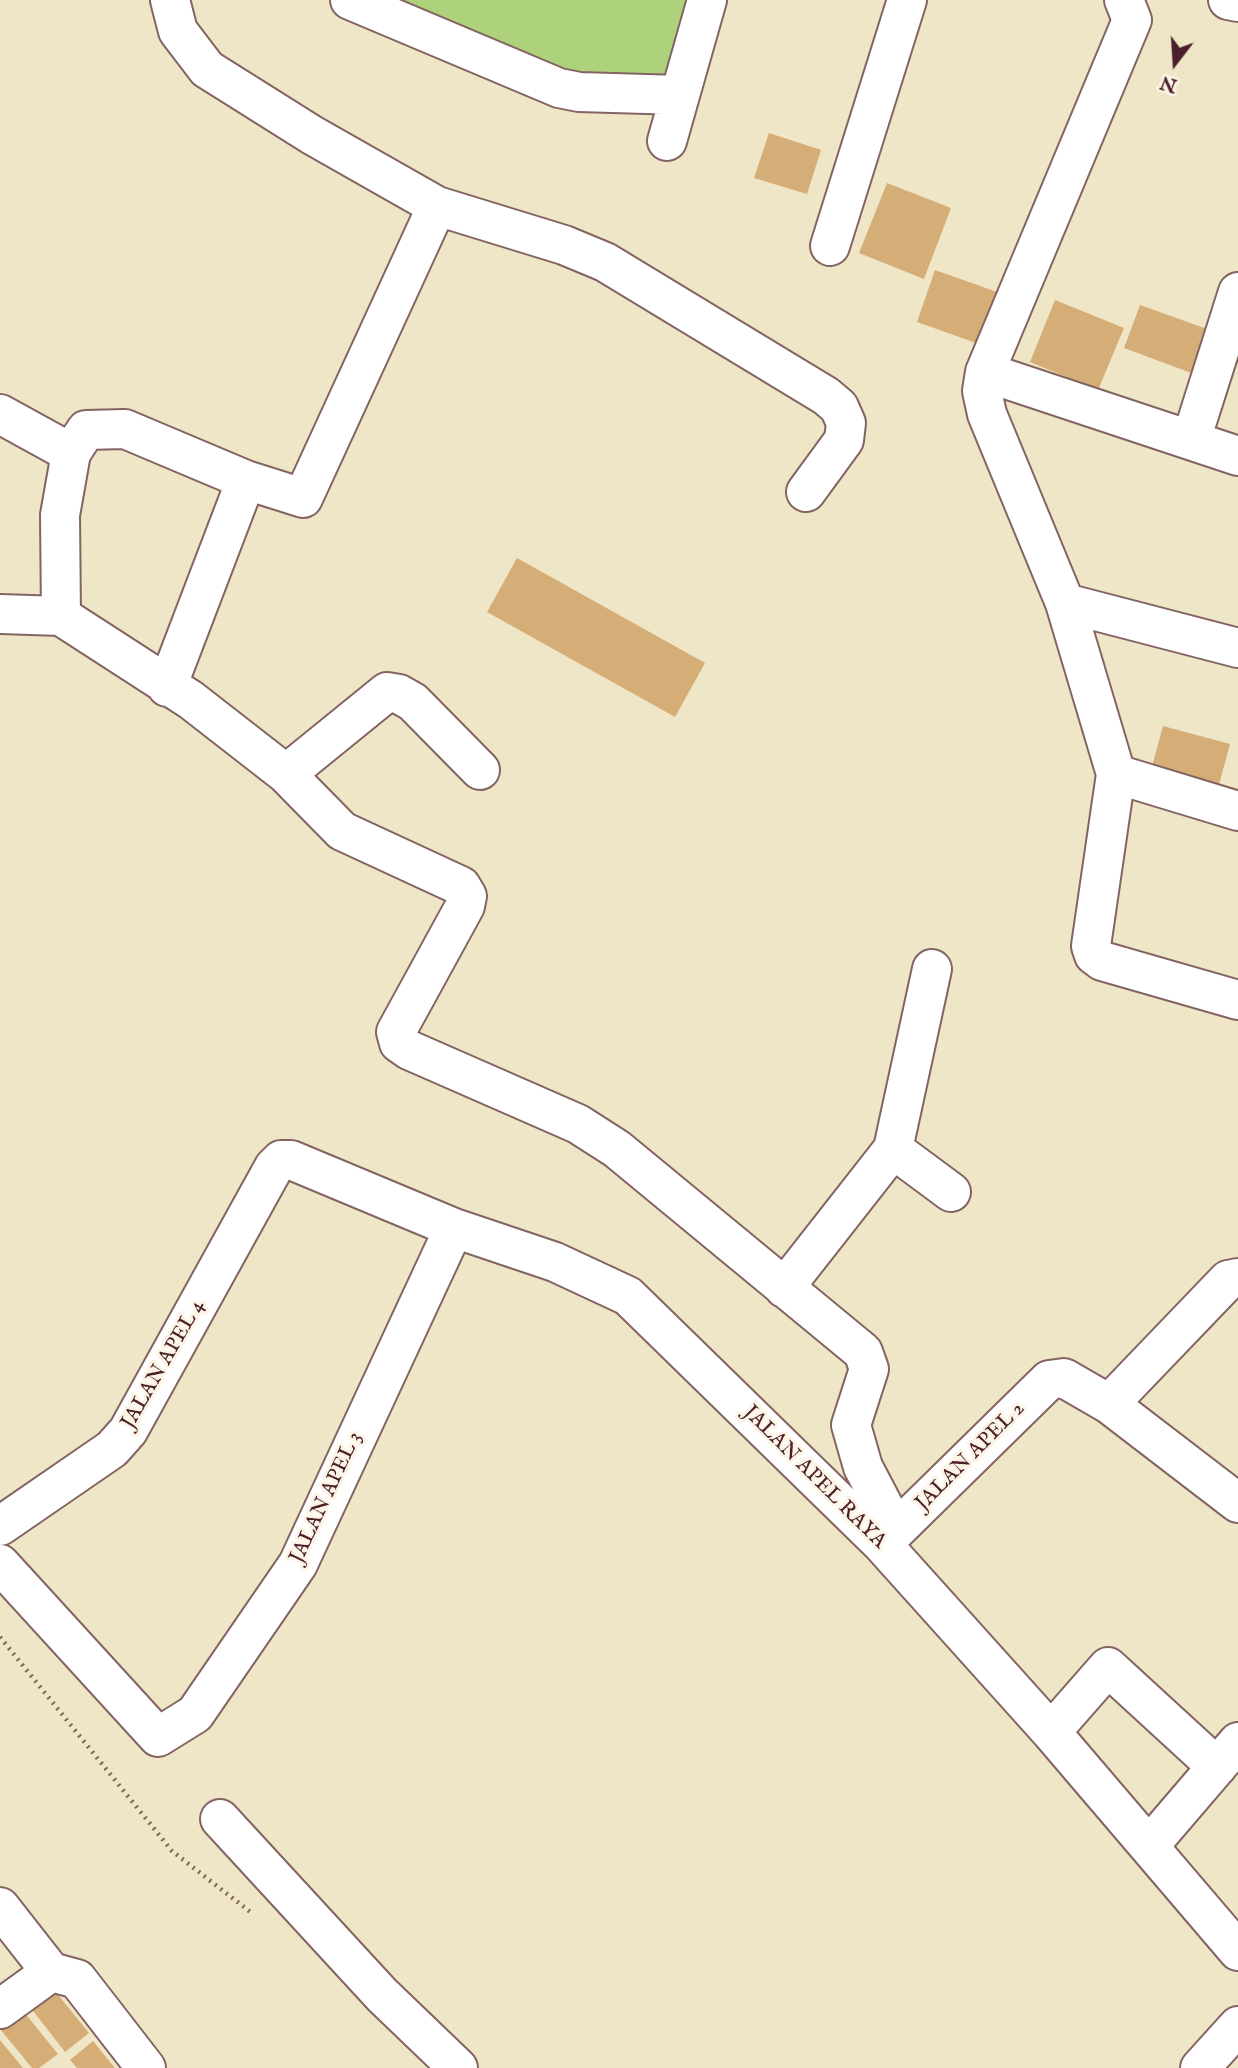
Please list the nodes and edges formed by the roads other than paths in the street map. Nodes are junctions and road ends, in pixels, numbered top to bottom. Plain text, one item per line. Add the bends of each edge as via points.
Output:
1 (170, 0) edge
2 (350, 0) edge
3 (707, 0) edge
4 (907, 0) edge
5 (1124, 0) edge
6 (1228, 0) edge
7 (1238, 2) edge
8 (680, 95) junction
9 (667, 141) dead end
10 (437, 206) junction
11 (830, 246) dead end
12 (1238, 292) edge
13 (985, 372) junction
14 (0, 414) edge
15 (1191, 440) junction
16 (71, 453) junction
17 (1238, 456) edge
18 (246, 480) junction
19 (806, 492) dead end
20 (1065, 603) junction
21 (0, 614) edge
22 (61, 616) junction
23 (1238, 648) edge
24 (167, 687) junction
25 (480, 770) dead end
26 (286, 774) junction
27 (1116, 774) junction
28 (1238, 811) edge
29 (932, 969) dead end
30 (1238, 1000) edge
31 (893, 1149) junction
32 (281, 1160) joint
33 (951, 1192) dead end
34 (454, 1228) junction
35 (1238, 1278) edge
36 (783, 1288) junction
37 (1109, 1404) junction
38 (1236, 1497) edge
39 (0, 1526) edge
40 (889, 1537) junction
41 (0, 1564) edge
42 (1051, 1732) junction
43 (1228, 1755) edge
44 (220, 1819) dead end
45 (1149, 1846) junction
46 (0, 1907) edge
47 (1238, 1951) edge
48 (51, 1972) junction
49 (0, 2009) edge
50 (1238, 2026) edge
51 (146, 2068) edge
52 (458, 2068) edge
53 (1200, 2068) edge

1 - 10 street via 178,31 207,69
2 - 8 street via 559,88
3 - 8 street
4 - 11 street
5 - 13 street via 1132,20
6 - 7 street
8 - 9 street
10 - 18 street via 303,498
10 - 19 street via 605,262 826,396 839,407 846,423 844,440
12 - 15 street
13 - 15 street
13 - 20 street via 982,391 987,414
14 - 16 street
15 - 17 street
16 - 18 street via 86,430 125,429
16 - 22 street via 60,515
18 - 24 street
20 - 23 street
20 - 27 street
21 - 22 street
22 - 24 street
24 - 26 street
25 - 26 street via 413,702 387,692
26 - 36 street via 342,831 461,886 467,896 396,1032 399,1043 578,1124 617,1149
27 - 28 street
27 - 30 street via 1091,946 1094,955
29 - 31 street
31 - 33 street
31 - 36 street
32 - 34 street, JALAN APEL RAYA via 291,1160
32 - 39 street, JALAN APEL 4 via 128,1432 112,1450
34 - 40 street, JALAN APEL RAYA via 555,1262 628,1296
34 - 41 street, JALAN APEL 3 via 298,1564 195,1714 158,1737
35 - 37 street via 1228,1280
36 - 40 street via 863,1352 869,1369 851,1425
37 - 38 street
37 - 40 street, JALAN APEL 2 via 1064,1378 1049,1380
40 - 42 street, JALAN APEL RAYA
42 - 43 street via 1108,1667
42 - 45 street, JALAN APEL RAYA
43 - 45 street
44 - 52 street via 382,1995
45 - 47 street, JALAN APEL RAYA
46 - 48 street
48 - 49 street
48 - 51 street via 77,1979
50 - 53 street

